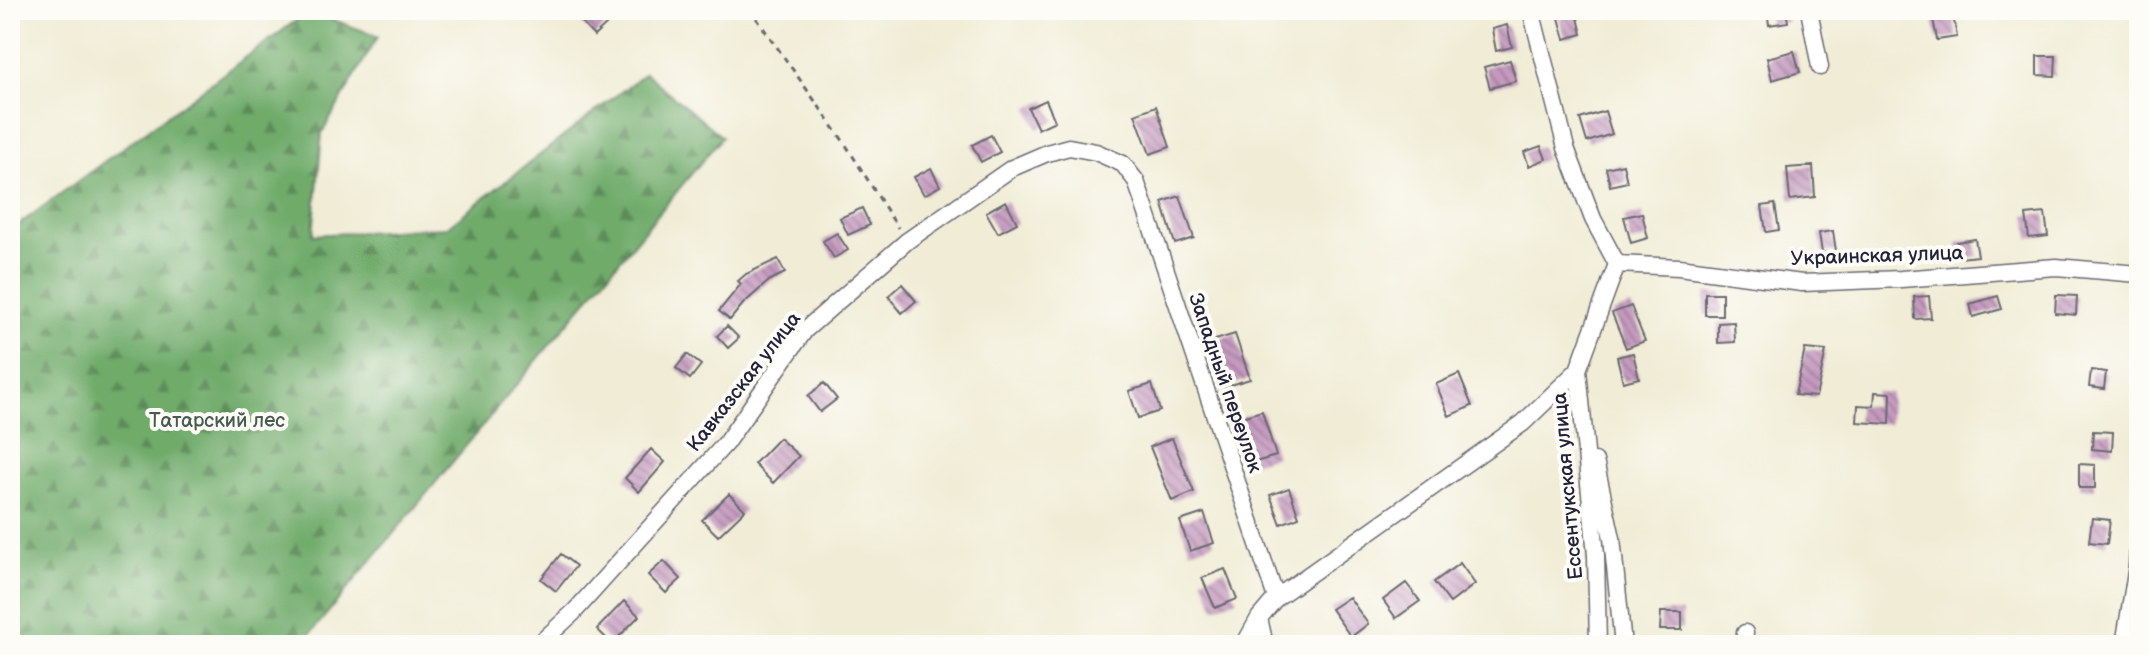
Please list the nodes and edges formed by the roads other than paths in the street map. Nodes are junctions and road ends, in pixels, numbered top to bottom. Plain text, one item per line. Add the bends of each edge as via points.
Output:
1 (1531, 10) edge
2 (1809, 10) edge
3 (1820, 67) dead end
4 (1136, 181) joint
5 (1617, 264) junction
6 (2139, 274) edge
7 (1578, 370) junction
8 (1582, 415) junction
9 (2139, 530) edge
10 (1276, 598) junction
11 (1259, 618) junction
12 (538, 645) edge
13 (1244, 645) edge
14 (1265, 645) edge
15 (1598, 645) edge
16 (1623, 645) edge
17 (2124, 645) edge

1 - 5 street via 1566,148
2 - 3 street
4 - 10 street, Западный переулок
4 - 12 street, Кавказская улица via 1123,164 1069,147 1012,168 907,241 805,330 725,444
5 - 6 street, Украинская улица via 1802,283 2056,267
5 - 7 street, Ессентукская улица
7 - 8 street, Ессентукская улица
7 - 10 street via 1523,423
8 - 15 street, Ессентукская улица via 1596,555
8 - 16 street via 1612,538
9 - 17 street
10 - 11 street
11 - 13 street
11 - 14 street

